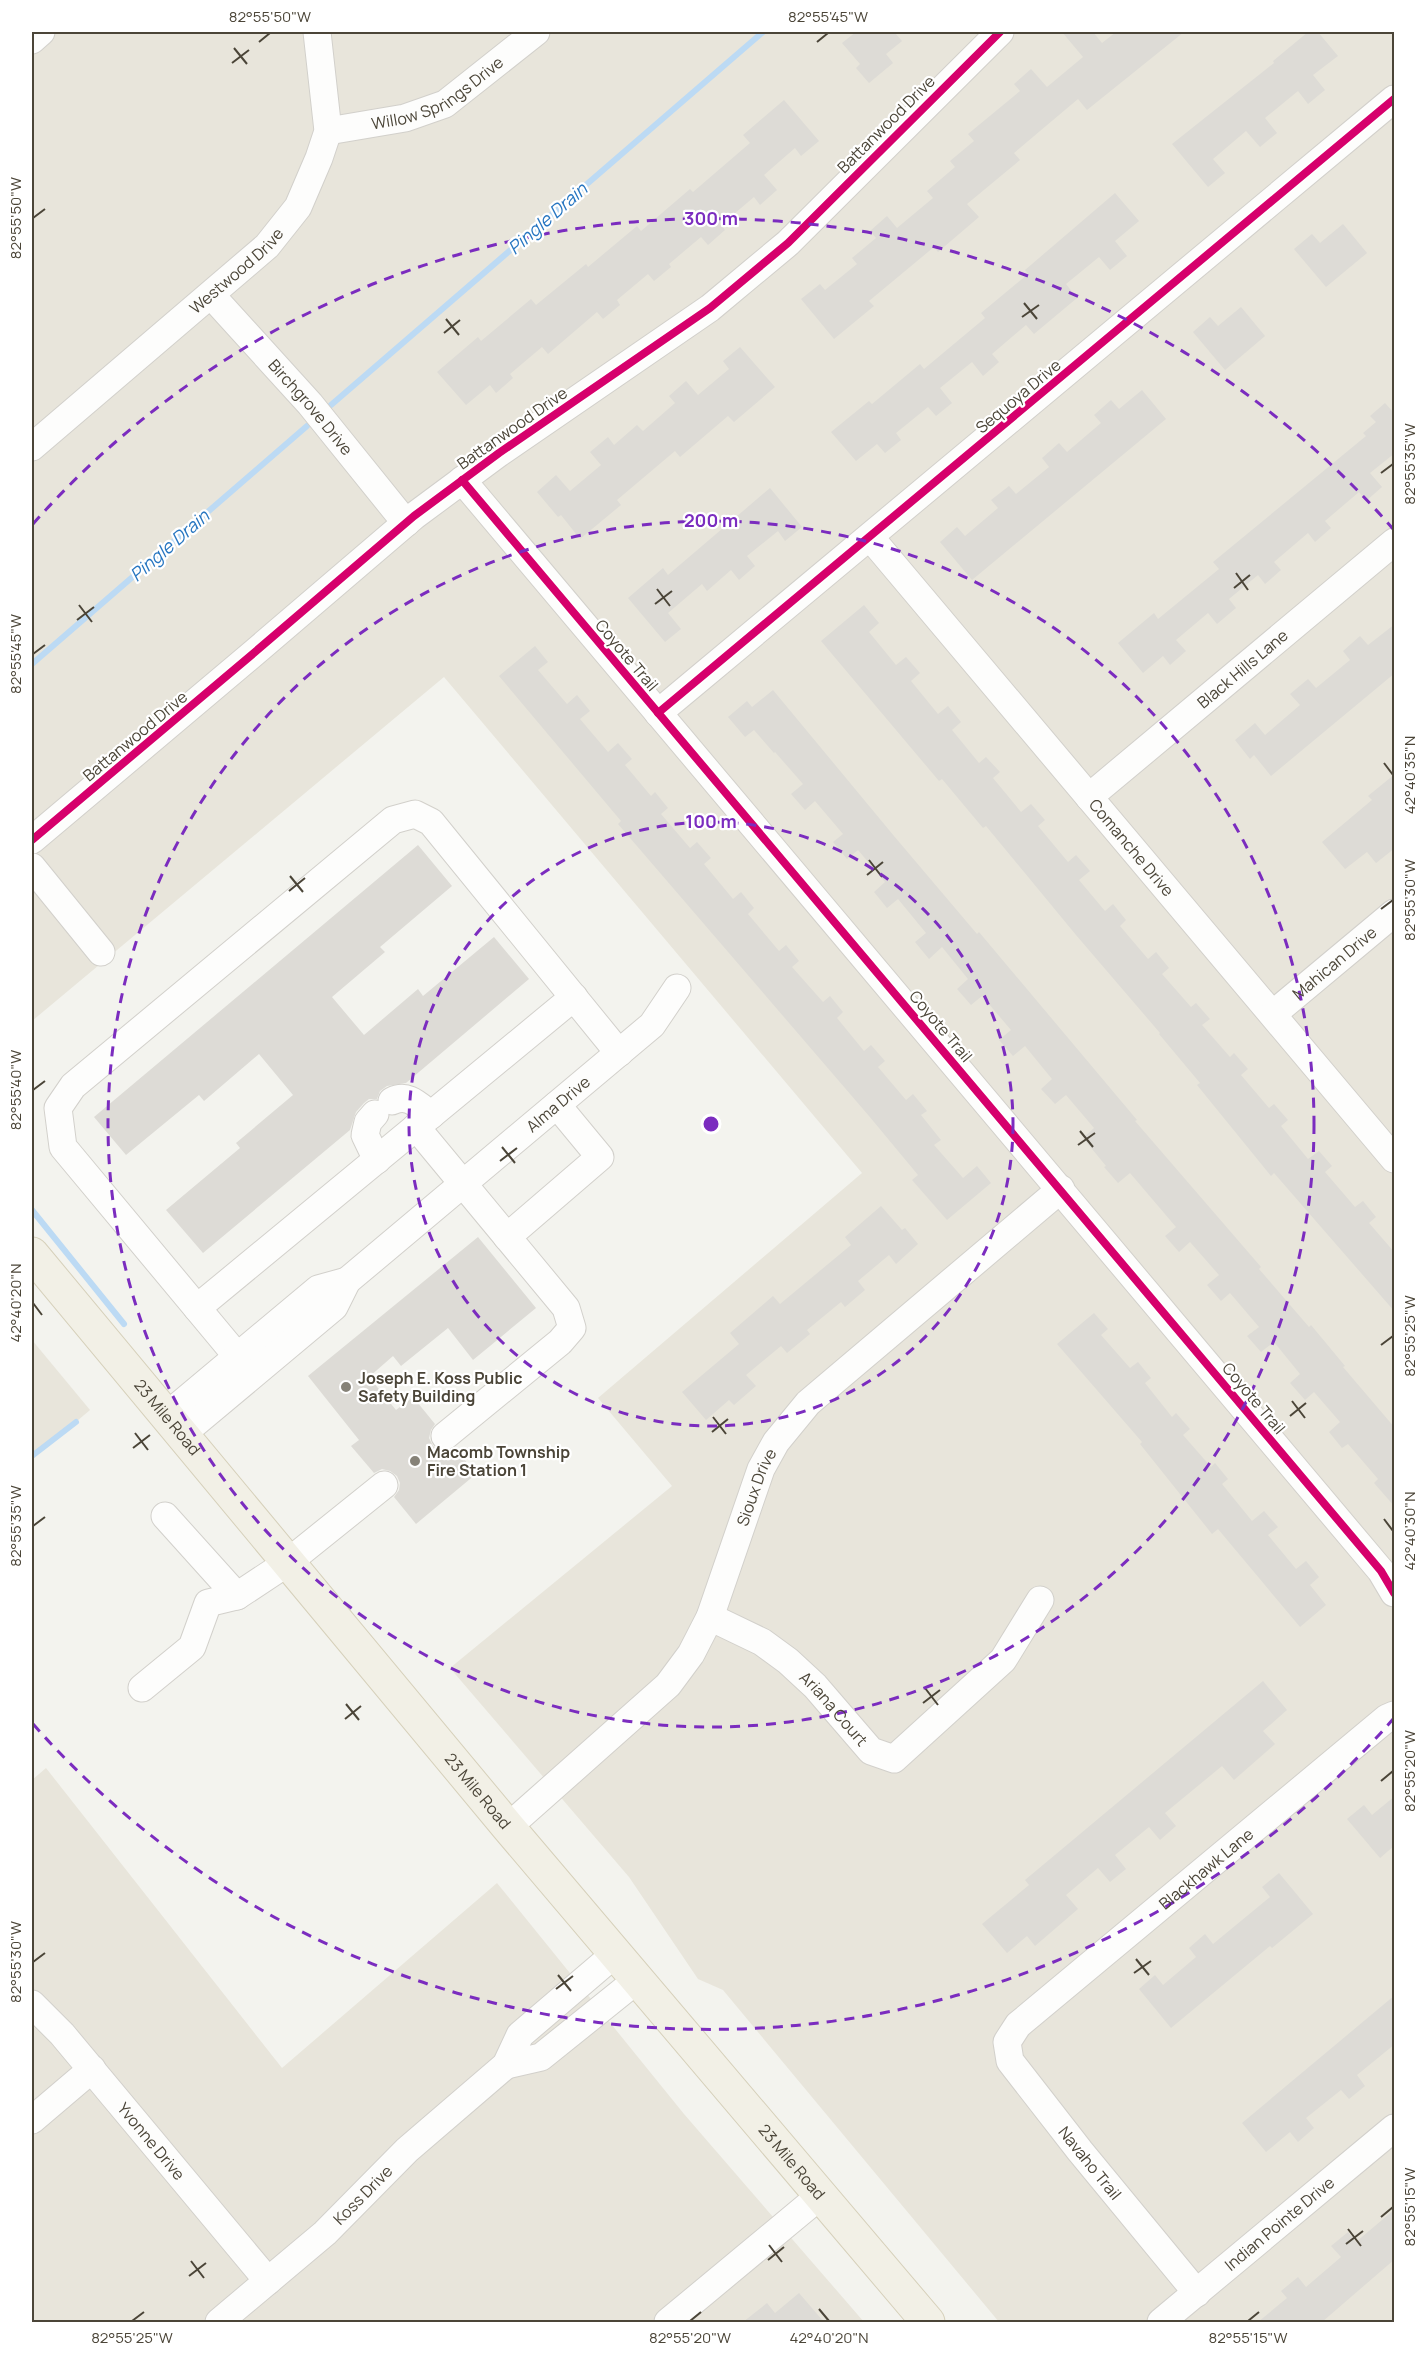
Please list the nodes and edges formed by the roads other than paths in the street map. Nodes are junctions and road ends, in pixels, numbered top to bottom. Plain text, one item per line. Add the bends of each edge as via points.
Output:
1 (41, 32) edge
2 (317, 32) edge
3 (536, 32) edge
4 (1000, 32) edge
5 (32, 40) edge
6 (1395, 99) edge
7 (328, 131) junction
8 (212, 295) junction
9 (32, 447) edge
10 (462, 480) junction
11 (406, 523) junction
12 (870, 537) junction
13 (1395, 542) edge
14 (658, 713) junction
15 (1089, 797) junction
16 (32, 840) edge
17 (32, 867) edge
18 (1395, 914) edge
19 (101, 952) dead end
20 (677, 988) dead end
21 (574, 997) junction
22 (1273, 1014) junction
23 (619, 1053) junction
24 (557, 1105) junction
25 (424, 1121) junction
26 (1395, 1159) edge
27 (377, 1160) junction
28 (463, 1185) junction
29 (1061, 1189) junction
30 (507, 1237) junction
31 (35, 1266) edge
32 (197, 1308) junction
33 (249, 1358) junction
34 (173, 1426) junction
35 (445, 1436) dead end
36 (384, 1485) dead end
37 (165, 1516) dead end
38 (287, 1563) junction
39 (1395, 1593) edge
40 (237, 1596) junction
41 (1040, 1600) dead end
42 (710, 1617) junction
43 (142, 1688) dead end
44 (1395, 1714) edge
45 (508, 1827) junction
46 (616, 1953) junction
47 (638, 1979) junction
48 (32, 2004) edge
49 (1018, 2025) joint
50 (506, 2065) junction
51 (92, 2069) junction
52 (32, 2120) edge
53 (1395, 2128) edge
54 (821, 2195) junction
55 (268, 2281) junction
56 (1197, 2294) junction
57 (1161, 2321) edge
58 (219, 2322) edge
59 (668, 2322) edge
60 (928, 2322) edge

1 - 5 street
2 - 7 street, Westwood Drive
3 - 7 street, Willow Springs Drive via 445,105 405,118
4 - 10 street, Battanwood Drive via 788,243 710,308
6 - 12 street, Sequoya Drive
7 - 8 street, Westwood Drive via 298,207 267,246
8 - 9 street, Westwood Drive
8 - 11 street, Birchgrove Drive via 310,404
10 - 11 street, Battanwood Drive
10 - 14 street, Coyote Trail
11 - 16 street, Battanwood Drive
12 - 14 street, Sequoya Drive
12 - 15 street, Comanche Drive
13 - 15 street, Black Hills Lane
14 - 29 street, Coyote Trail
15 - 22 street, Comanche Drive
17 - 19 street
18 - 22 street, Mahican Drive
20 - 23 street, Alma Drive via 652,1025
21 - 23 street
21 - 25 street
21 - 32 street via 431,822 414,814 393,820 73,1086 58,1108 63,1147
22 - 26 street, Comanche Drive
23 - 24 street, Alma Drive
24 - 28 street, Alma Drive
24 - 30 street via 600,1157
25 - 27 street
25 - 27 street via 413,1100 400,1098 383,1108 368,1122 365,1135
25 - 28 street
27 - 32 street
28 - 30 street
28 - 33 street, Alma Drive via 347,1281 318,1289
29 - 39 street, Coyote Trail
29 - 42 street, Sioux Drive via 808,1403 790,1424 761,1470
30 - 35 street via 566,1308 572,1328
31 - 34 main road, 23 Mile Road
32 - 33 street
33 - 34 street, Alma Drive
34 - 38 main road, 23 Mile Road
36 - 38 street
37 - 40 street
38 - 40 street
38 - 45 main road, 23 Mile Road
40 - 43 street via 208,1603 192,1647
41 - 42 street, Ariana Court via 1003,1660 894,1759 871,1751 788,1661 762,1642
42 - 45 street, Sioux Drive via 691,1654 668,1686
44 - 49 street, Blackhawk Lane
45 - 46 main road, 23 Mile Road
46 - 47 main road, 23 Mile Road
46 - 50 street, Koss Drive via 520,2035
47 - 50 street, Koss Drive via 541,2057
47 - 54 main road, 23 Mile Road
48 - 51 street, Yvonne Drive
49 - 56 street, Navaho Trail via 1007,2042 1010,2061
50 - 55 street, Koss Drive via 407,2150 325,2234
51 - 52 street
51 - 55 street, Yvonne Drive
53 - 56 street, Indian Pointe Drive
54 - 59 street
54 - 60 main road, 23 Mile Road
55 - 58 street, Koss Drive
56 - 57 street, Indian Pointe Drive

